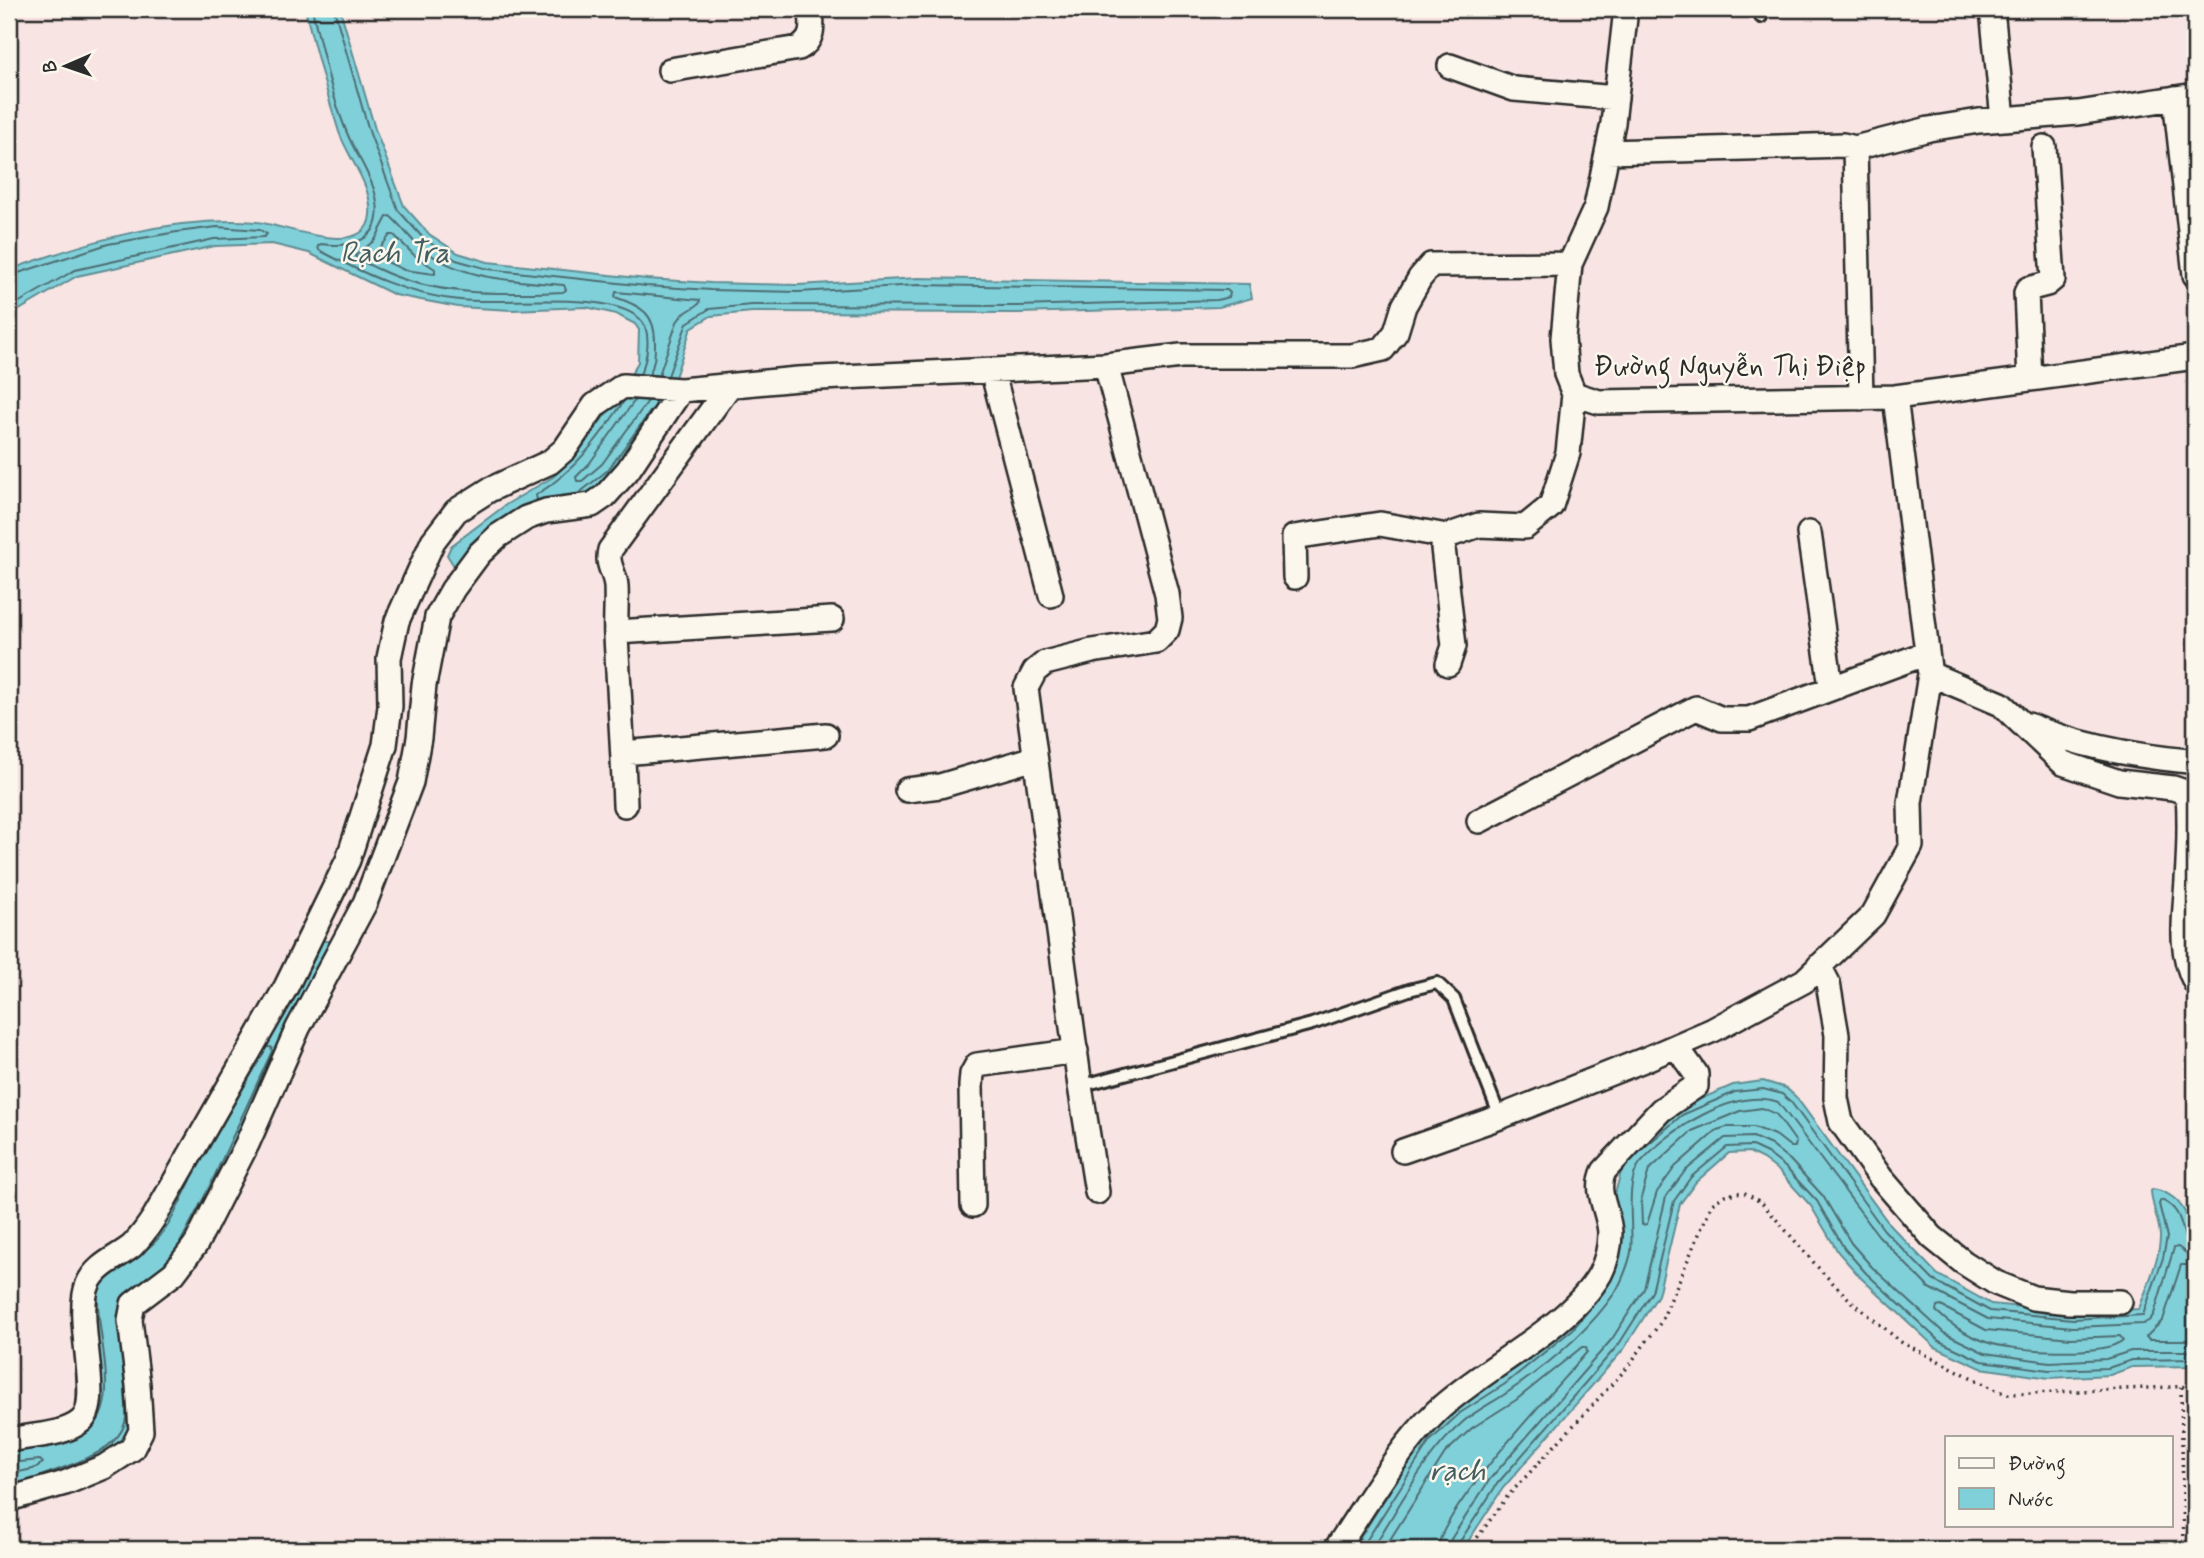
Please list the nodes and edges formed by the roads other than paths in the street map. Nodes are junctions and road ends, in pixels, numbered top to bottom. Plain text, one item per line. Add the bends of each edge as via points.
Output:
1 (811, 9) edge
2 (1626, 9) edge
3 (1992, 9) edge
4 (1450, 66) dead end
5 (670, 70) dead end
6 (2185, 97) edge
7 (1616, 98) junction
8 (2003, 119) junction
9 (2044, 147) dead end
10 (1856, 148) junction
11 (1607, 152) junction
12 (1570, 264) junction
13 (2195, 275) edge
14 (2195, 358) edge
15 (1106, 365) junction
16 (992, 370) junction
17 (2030, 379) junction
18 (728, 388) junction
19 (678, 390) junction
20 (1574, 394) junction
21 (1895, 397) junction
22 (1861, 398) junction
23 (1809, 533) dead end
24 (1447, 536) junction
25 (1295, 577) dead end
26 (1051, 596) dead end
27 (832, 619) dead end
28 (616, 632) junction
29 (1929, 663) junction
30 (1448, 664) dead end
31 (1831, 687) junction
32 (2020, 722) junction
33 (826, 735) dead end
34 (623, 753) junction
35 (1035, 758) junction
36 (2192, 761) edge
37 (2172, 788) junction
38 (907, 790) dead end
39 (625, 805) dead end
40 (1479, 821) dead end
41 (1819, 966) junction
42 (2195, 982) edge
43 (1676, 1046) junction
44 (1076, 1051) junction
45 (1080, 1086) junction
46 (1500, 1116) junction
47 (1403, 1151) dead end
48 (1097, 1192) dead end
49 (973, 1205) dead end
50 (2120, 1302) dead end
51 (9, 1440) edge
52 (9, 1499) edge
53 (1336, 1549) edge

1 - 5 street via 810,37 799,48
2 - 7 street, Đường Nguyễn Thị Điệp
3 - 8 street
4 - 7 street via 1514,89
6 - 8 street
6 - 13 street
7 - 11 street, Đường Nguyễn Thị Điệp
8 - 10 street via 1929,128
9 - 17 street via 2053,279 2026,293
10 - 11 street via 1760,146
10 - 22 street
11 - 12 street, Đường Nguyễn Thị Điệp via 1596,207
12 - 15 street via 1431,265 1383,349 1352,356 1181,356
12 - 20 street, Đường Nguyễn Thị Điệp via 1563,338 1566,374
14 - 17 street, Đường Nguyễn Thị Điệp
15 - 16 street
15 - 35 street via 1170,618 1167,630 1156,641 1068,657 1035,671 1026,688
16 - 18 street via 798,379
16 - 26 street
17 - 21 street, Đường Nguyễn Thị Điệp
18 - 19 street
18 - 28 street via 610,550
19 - 51 street via 623,386 595,405 565,449 550,462 456,510 433,541 397,621 389,658 385,745 348,860 286,987 155,1216 133,1245 99,1268 89,1282 83,1300 89,1410 70,1427
19 - 52 street via 628,470 605,496 592,505 526,517 479,554 453,589 437,617 411,782 365,903 298,1028 196,1244 174,1273 133,1304 130,1320 141,1431 132,1449 104,1467
20 - 22 street, Đường Nguyễn Thị Điệp via 1599,402
20 - 24 street via 1568,453 1551,506 1525,527 1479,525
21 - 22 street, Đường Nguyễn Thị Điệp
21 - 29 street
23 - 31 street
24 - 25 street via 1380,524 1294,537
24 - 30 street via 1443,548 1454,646
27 - 28 street
28 - 34 street
29 - 31 street
29 - 32 street via 2001,704
29 - 41 street via 1910,803 1911,846 1873,915
31 - 40 street via 1749,719 1723,719 1696,708
32 - 36 street via 2135,756
32 - 37 street via 2063,763 2119,782
33 - 34 street
34 - 39 street
35 - 38 street via 940,786
35 - 44 street
36 - 37 street via 2174,771
37 - 42 street via 2188,793 2182,935
41 - 43 street via 1804,981
41 - 50 street via 1828,983 1837,1035 1836,1098 1841,1122 1932,1237 1996,1283 2033,1298
43 - 46 street
43 - 53 street via 1696,1074 1696,1086 1661,1110 1604,1171 1599,1191 1610,1231 1600,1273 1572,1307 1437,1412
44 - 45 street
44 - 49 street via 977,1065 971,1086
45 - 46 lane via 1312,1024 1437,983 1454,999
45 - 48 street
46 - 47 street

